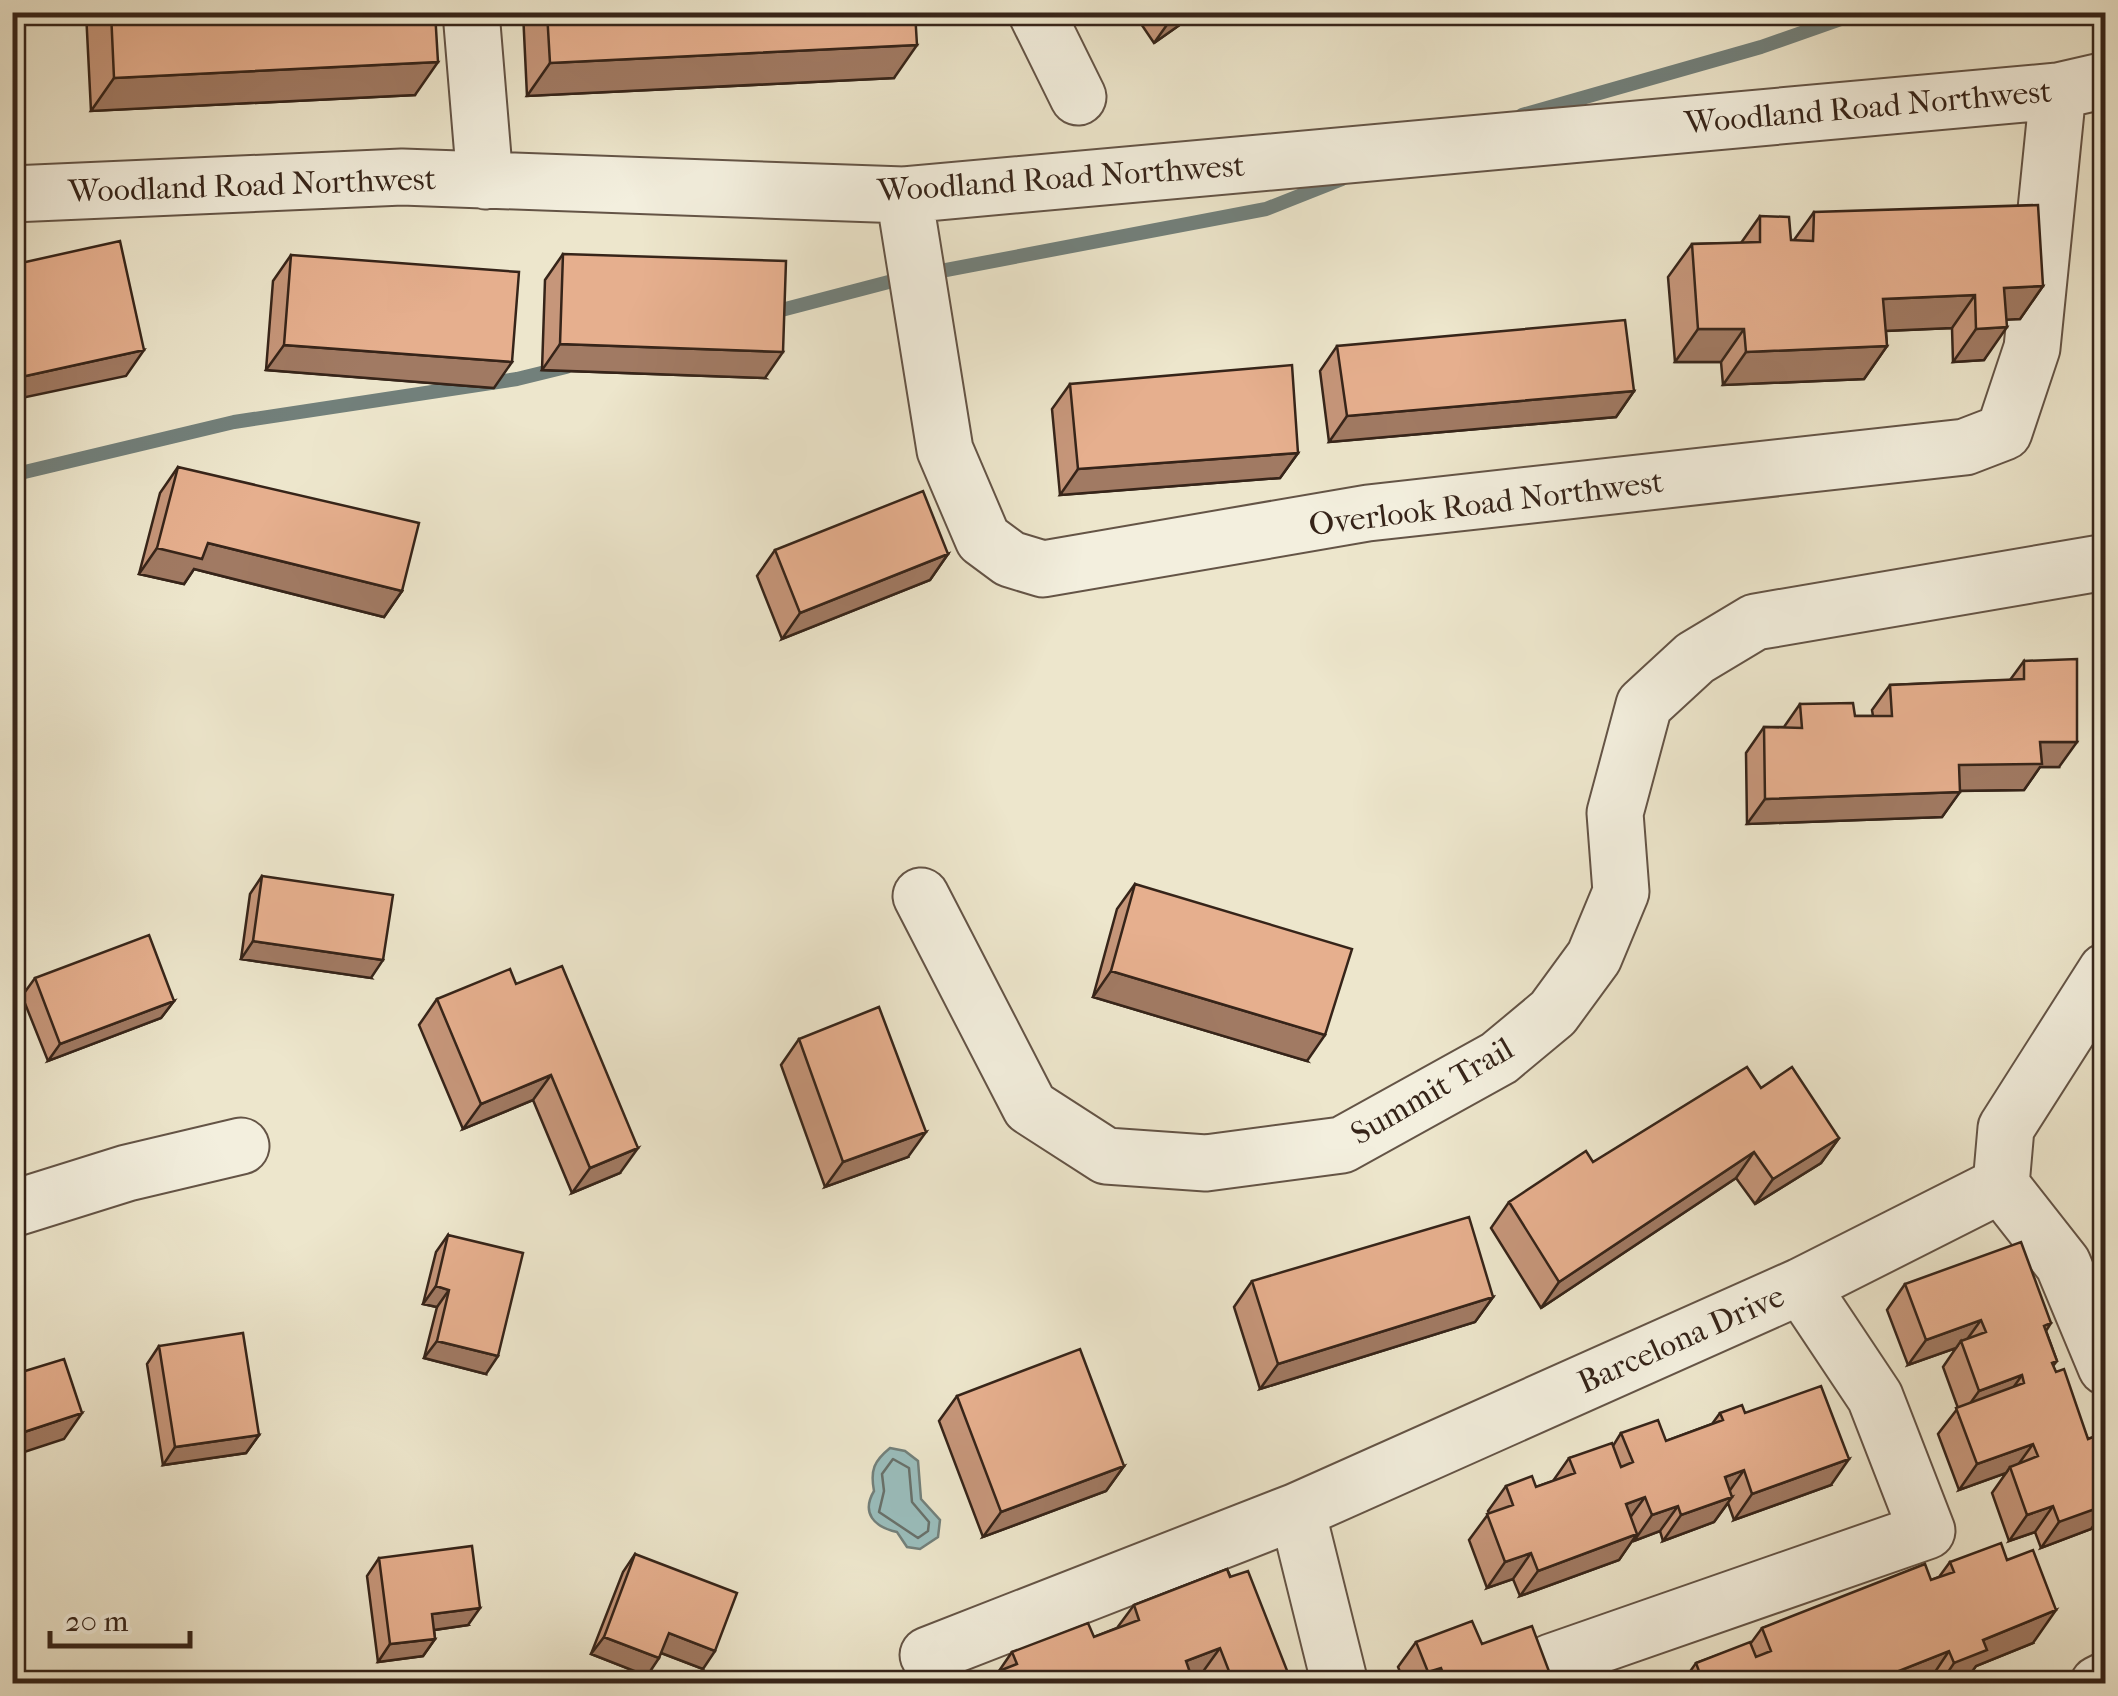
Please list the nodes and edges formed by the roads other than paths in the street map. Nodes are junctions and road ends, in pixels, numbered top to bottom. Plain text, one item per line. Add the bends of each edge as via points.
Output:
1 (471, 12) edge
2 (1036, 12) edge
3 (2082, 86) edge
4 (1078, 97) dead end
5 (485, 181) junction
6 (12, 194) edge
7 (904, 195) junction
8 (2106, 562) edge
9 (921, 896) dead end
10 (2106, 971) edge
11 (241, 1146) dead end
12 (2001, 1185) junction
13 (12, 1209) edge
14 (1802, 1286) junction
15 (2106, 1367) edge
16 (1296, 1511) junction
17 (928, 1655) dead end
18 (2106, 1680) edge
19 (1340, 1684) edge
20 (1556, 1684) edge
21 (2098, 1684) edge

1 - 5 street
2 - 4 street
3 - 7 street, Woodland Road Northwest
3 - 7 street, Overlook Road Northwest via 2032,348 2004,432 1965,447 1368,514 1042,569 1010,559 983,539 945,450
5 - 6 street, Woodland Road Northwest via 383,177
5 - 7 street, Woodland Road Northwest
8 - 9 street, Summit Trail via 1755,622 1695,658 1644,706 1615,813 1621,892 1594,957 1553,1013 1499,1058 1342,1145 1206,1163 1106,1156 1030,1107
10 - 12 street via 2006,1128
11 - 13 street
12 - 14 street, Barcelona Drive
12 - 15 street via 2063,1264
14 - 16 street, Barcelona Drive
14 - 20 street via 1875,1397 1927,1531 1550,1662
16 - 17 street, Barcelona Drive
16 - 19 street
18 - 21 street

